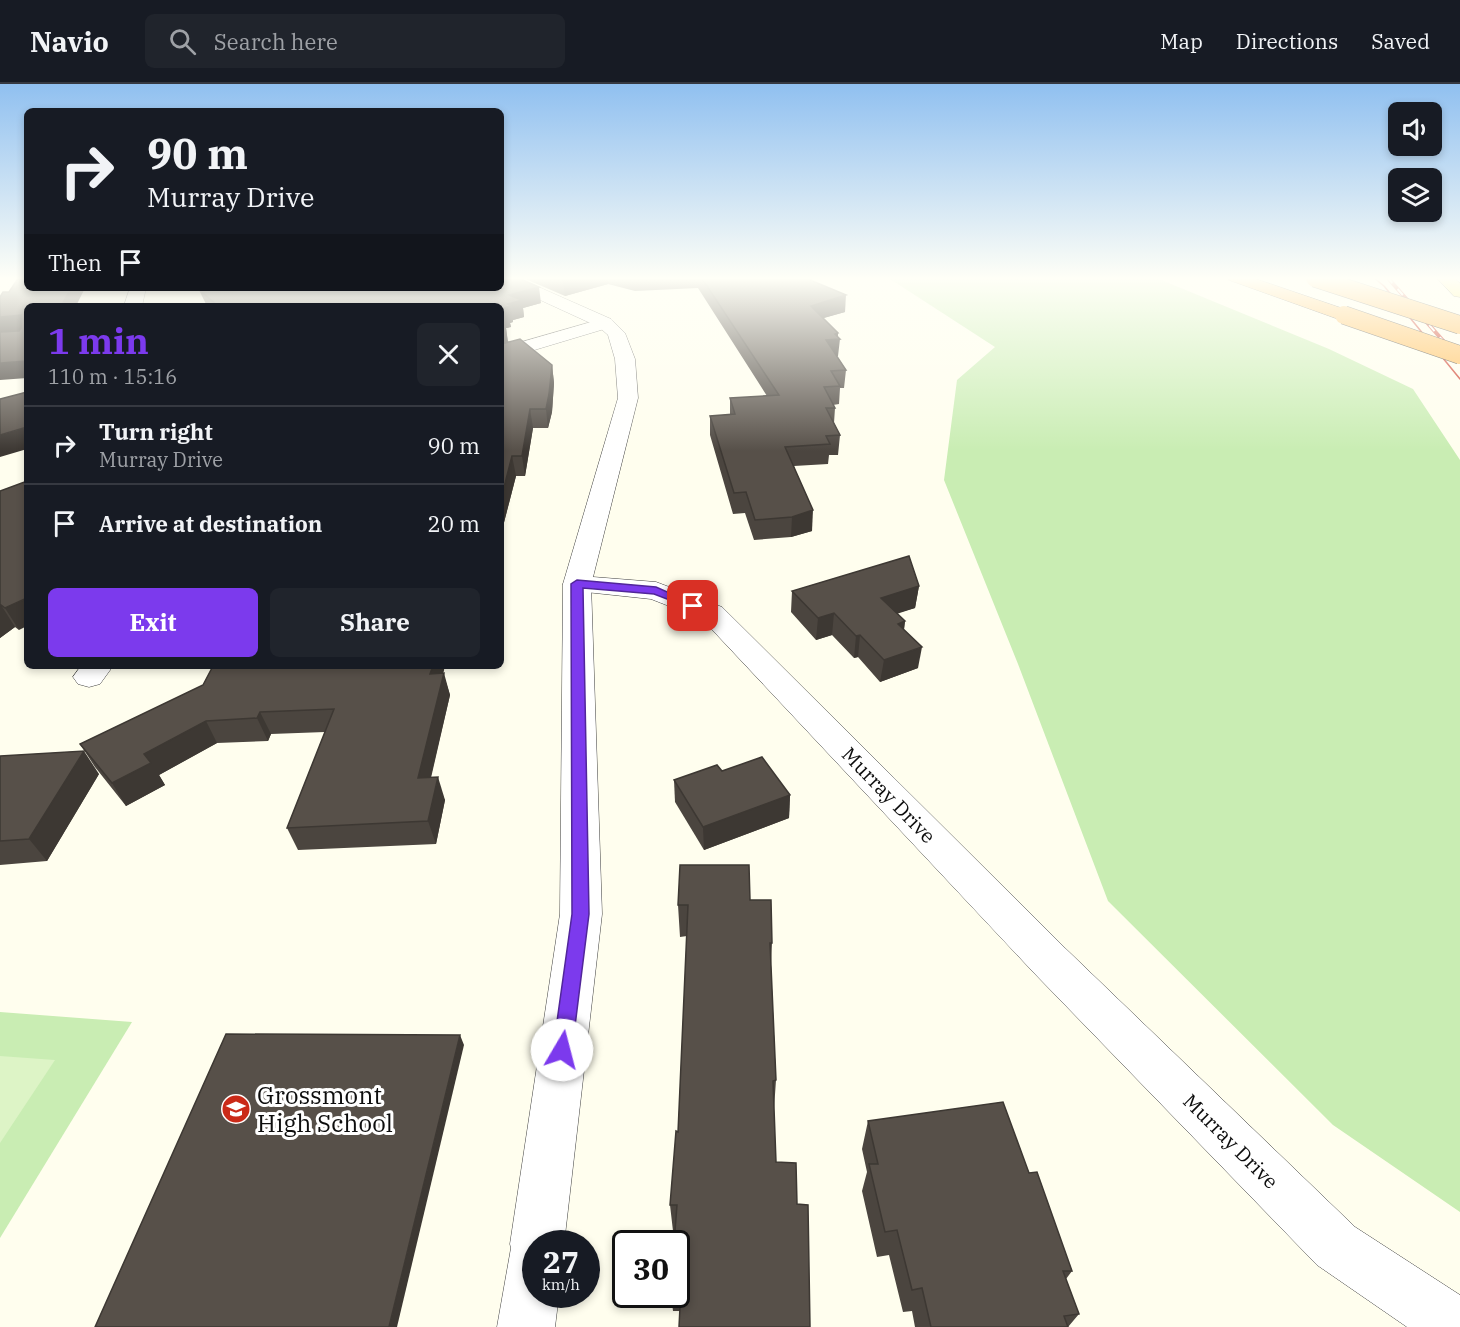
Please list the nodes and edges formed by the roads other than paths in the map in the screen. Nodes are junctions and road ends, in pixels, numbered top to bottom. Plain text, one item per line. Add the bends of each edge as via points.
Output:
1 (565, 335) edge
2 (617, 335) edge
3 (1402, 335) edge
4 (504, 353) edge
5 (1460, 355) edge
6 (577, 584) junction
7 (539, 1230) edge
8 (529, 1308) edge
9 (526, 1327) edge
10 (1457, 1327) edge

1 - 4 street
2 - 6 street via 625,359 628,398
3 - 5 highway, bridge
6 - 7 street via 581,914
6 - 10 street, Murray Drive via 656,591 712,613 1050,961 1336,1246
8 - 9 street

